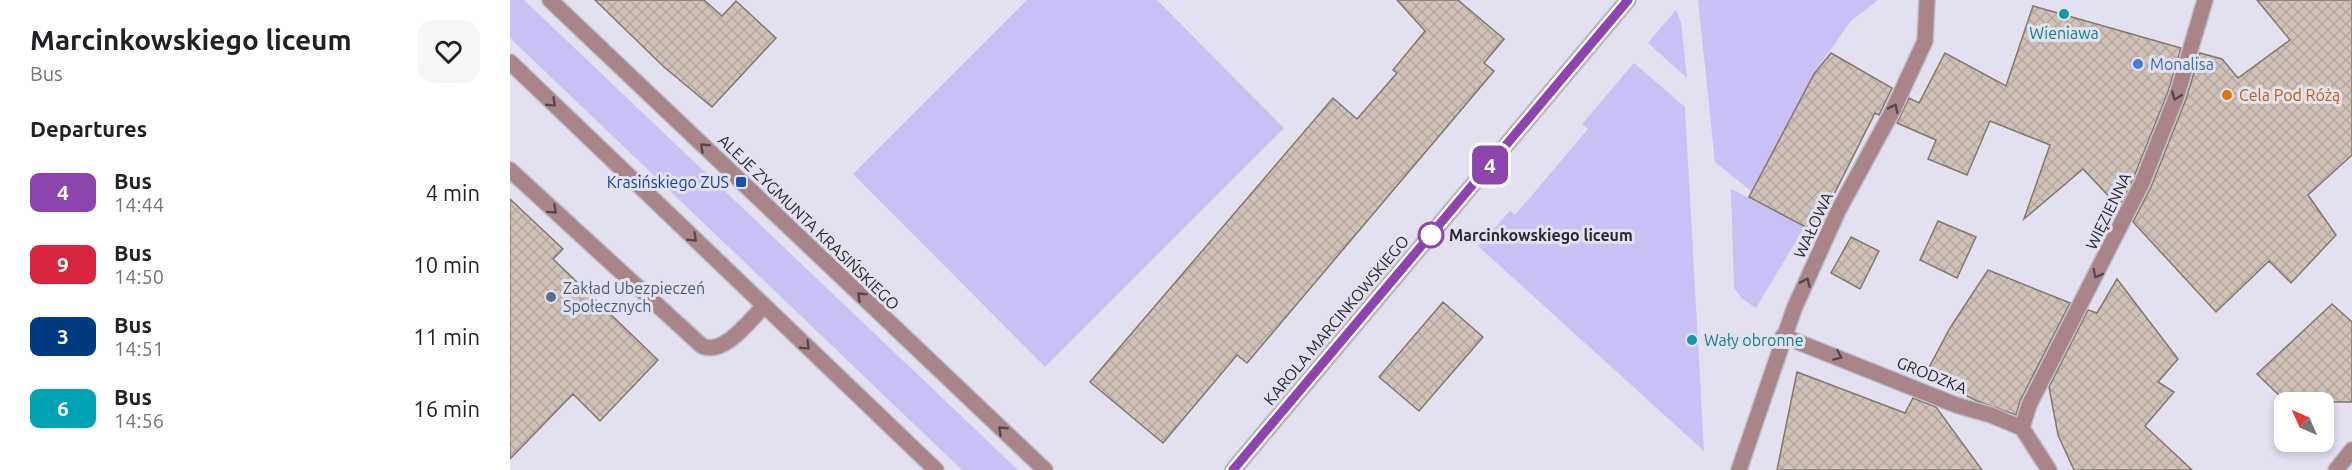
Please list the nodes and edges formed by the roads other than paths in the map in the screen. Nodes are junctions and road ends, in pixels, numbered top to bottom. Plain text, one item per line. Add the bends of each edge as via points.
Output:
1 (550, 0) edge
2 (1628, 0) edge
3 (1927, 0) edge
4 (2205, 0) edge
5 (510, 62) edge
6 (510, 170) edge
7 (764, 306) junction
8 (1783, 336) junction
9 (2022, 428) junction
10 (2352, 450) edge
11 (936, 470) edge
12 (1044, 470) edge
13 (1233, 470) edge
14 (1739, 470) edge
15 (2049, 470) edge
16 (2336, 470) edge

12 -> 1 street, ALEJE ZYGMUNTA KRASIŃSKIEGO
2 - 13 street, KAROLA MARCINKOWSKIEGO
8 -> 3 street, WAŁOWA via 1838,211 1893,110 1924,41
4 -> 9 street, WIĘZIENNA via 2177,95 2142,183
5 -> 7 street
6 -> 7 street via 707,349 723,345
7 -> 11 street
8 -> 9 street, GRODZKA
8 - 14 street, WAŁOWA
9 - 15 street
10 - 16 street

